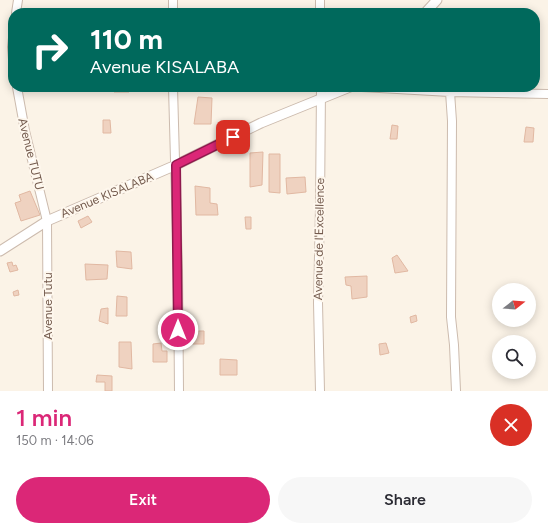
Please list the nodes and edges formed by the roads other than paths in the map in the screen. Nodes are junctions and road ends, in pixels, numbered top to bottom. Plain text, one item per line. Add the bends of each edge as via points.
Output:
1 (437, 0) edge
2 (430, 8) edge
3 (18, 92) edge
4 (173, 92) edge
5 (321, 92) edge
6 (338, 92) edge
7 (450, 92) joint
8 (548, 94) edge
9 (321, 99) junction
10 (176, 165) junction
11 (47, 221) junction
12 (0, 251) edge
13 (48, 391) edge
14 (179, 391) edge
15 (320, 391) edge
16 (456, 391) edge

1 - 2 street
3 - 11 street, Avenue TUTU
4 - 10 street
5 - 9 street, Avenue de l'Excellence
6 - 9 street, Avenue KISALABA
7 - 8 street
7 - 16 street via 451,316
9 - 10 street, Avenue KISALABA via 261,123
9 - 15 street, Avenue de l'Excellence via 318,303
10 - 11 street, Avenue KISALABA
10 - 14 street
11 - 12 street, Avenue KISALABA
11 - 13 street, Avenue Tutu

